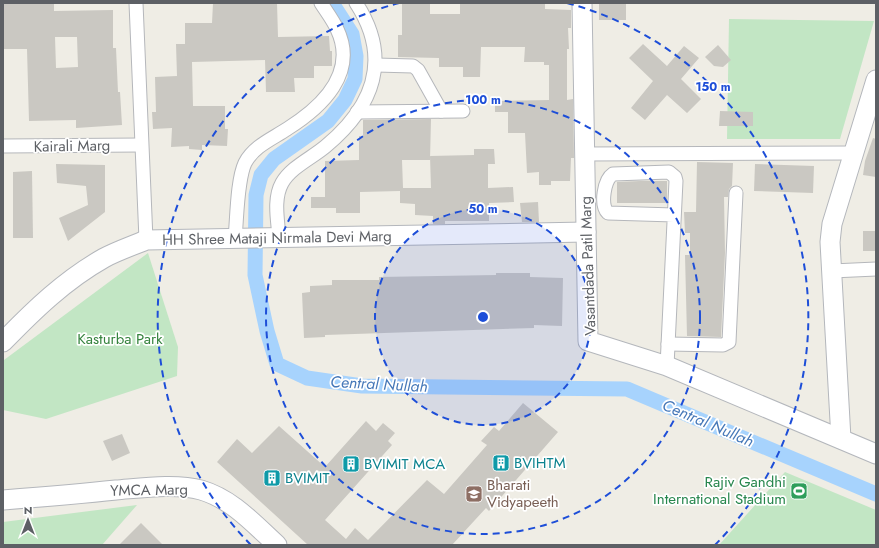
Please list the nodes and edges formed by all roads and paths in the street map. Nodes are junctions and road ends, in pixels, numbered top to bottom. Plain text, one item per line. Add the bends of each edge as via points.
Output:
1 (136, 3) edge
2 (320, 3) edge
3 (356, 3) edge
4 (582, 3) edge
5 (376, 65) junction
6 (876, 80) edge
7 (441, 111) junction
8 (463, 111) dead end
9 (357, 112) junction
10 (141, 145) junction
11 (3, 146) edge
12 (855, 153) junction
13 (585, 154) junction
14 (736, 193) dead end
15 (674, 215) junction
16 (586, 232) junction
17 (238, 238) junction
18 (276, 238) junction
19 (146, 240) junction
20 (876, 269) edge
21 (832, 271) junction
22 (3, 342) edge
23 (668, 344) junction
24 (667, 366) junction
25 (841, 439) junction
26 (876, 454) edge
27 (3, 500) edge
28 (277, 545) edge

1 - 10 street
2 - 17 street via 337,29 342,46 342,66 337,83 317,108 259,146 245,164 241,182
3 - 5 street via 372,33
4 - 13 street, Vasantdada Patil Marg
5 - 7 street via 413,66 418,70
5 - 9 street via 366,100
6 - 12 street
7 - 8 street
7 - 9 street
9 - 18 street via 335,138 289,174 282,184 278,201
10 - 11 street, Kairali Marg
10 - 19 street
12 - 13 street
12 - 21 street via 832,224
13 - 16 street, Vasantdada Patil Marg
14 - 23 street via 730,340 723,345
15 - 15 street via 608,213 604,207 608,177 613,174 672,173 676,181
15 - 23 street
16 - 18 street, HH Shree Mataji Nirmala Devi Marg
16 - 24 street, Vasantdada Patil Marg via 588,341
17 - 18 street, HH Shree Mataji Nirmala Devi Marg
17 - 19 street, HH Shree Mataji Nirmala Devi Marg
19 - 22 street, HH Shree Mataji Nirmala Devi Marg via 105,257 73,277 38,306
20 - 21 street
21 - 25 street
23 - 24 street
24 - 25 street, Vasantdada Patil Marg
25 - 26 street, Vasantdada Patil Marg
27 - 28 street, YMCA Marg via 139,488 200,490 220,498 239,510

